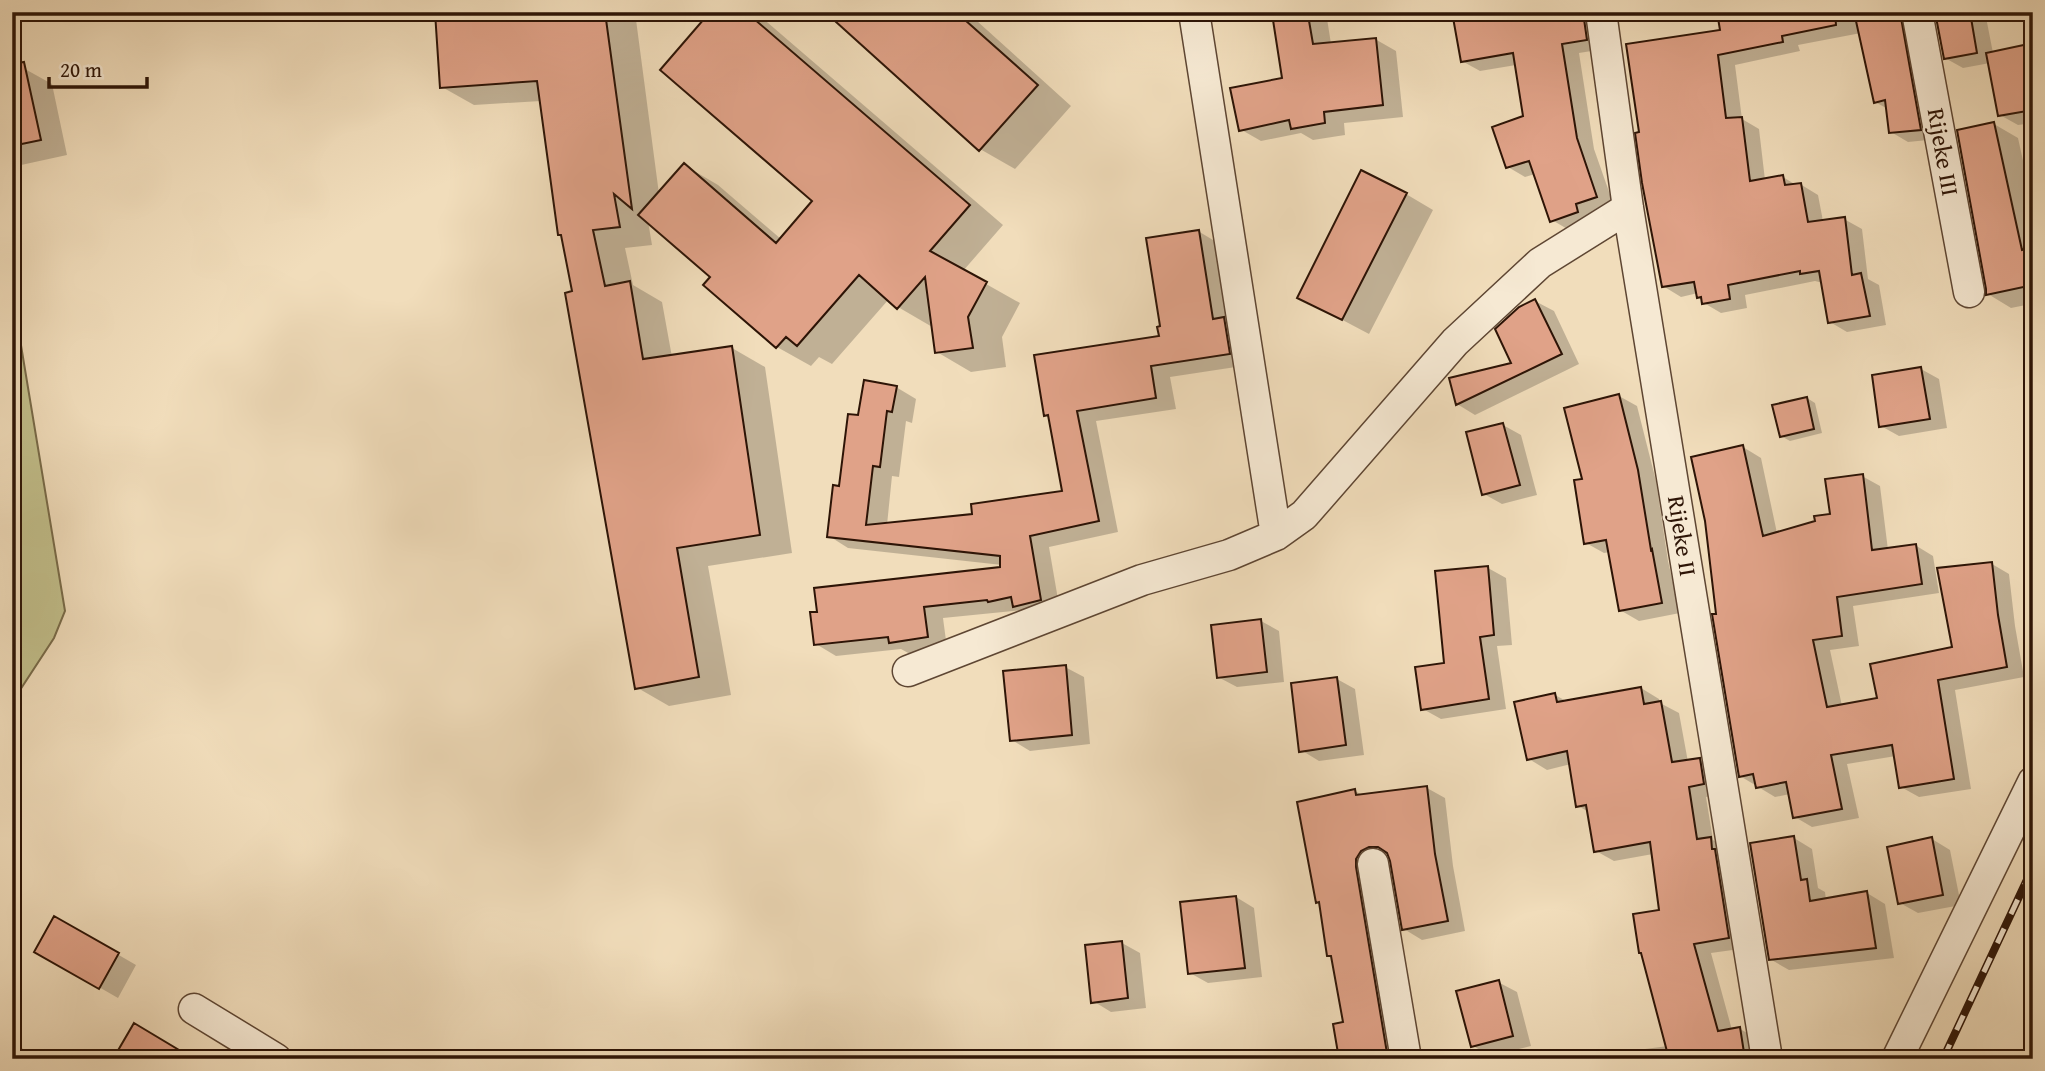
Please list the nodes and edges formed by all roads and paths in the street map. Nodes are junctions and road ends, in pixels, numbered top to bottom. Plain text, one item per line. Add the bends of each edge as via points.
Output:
1 (1194, 12) edge
2 (1601, 12) edge
3 (1917, 12) edge
4 (1628, 208) junction
5 (1969, 292) dead end
6 (1276, 535) junction
7 (908, 671) dead end
8 (2033, 782) edge
9 (1373, 864) dead end
10 (194, 1009) dead end
11 (276, 1059) edge
12 (1406, 1059) edge
13 (1767, 1059) edge
14 (1897, 1059) edge

1 - 6 street
2 - 4 street, Rijeke II
3 - 5 street, Rijeke III
4 - 6 street via 1540,263 1455,342 1304,515
4 - 13 street, Rijeke II
6 - 7 street via 1229,555 1142,580
8 - 14 street
9 - 12 street
10 - 11 street

